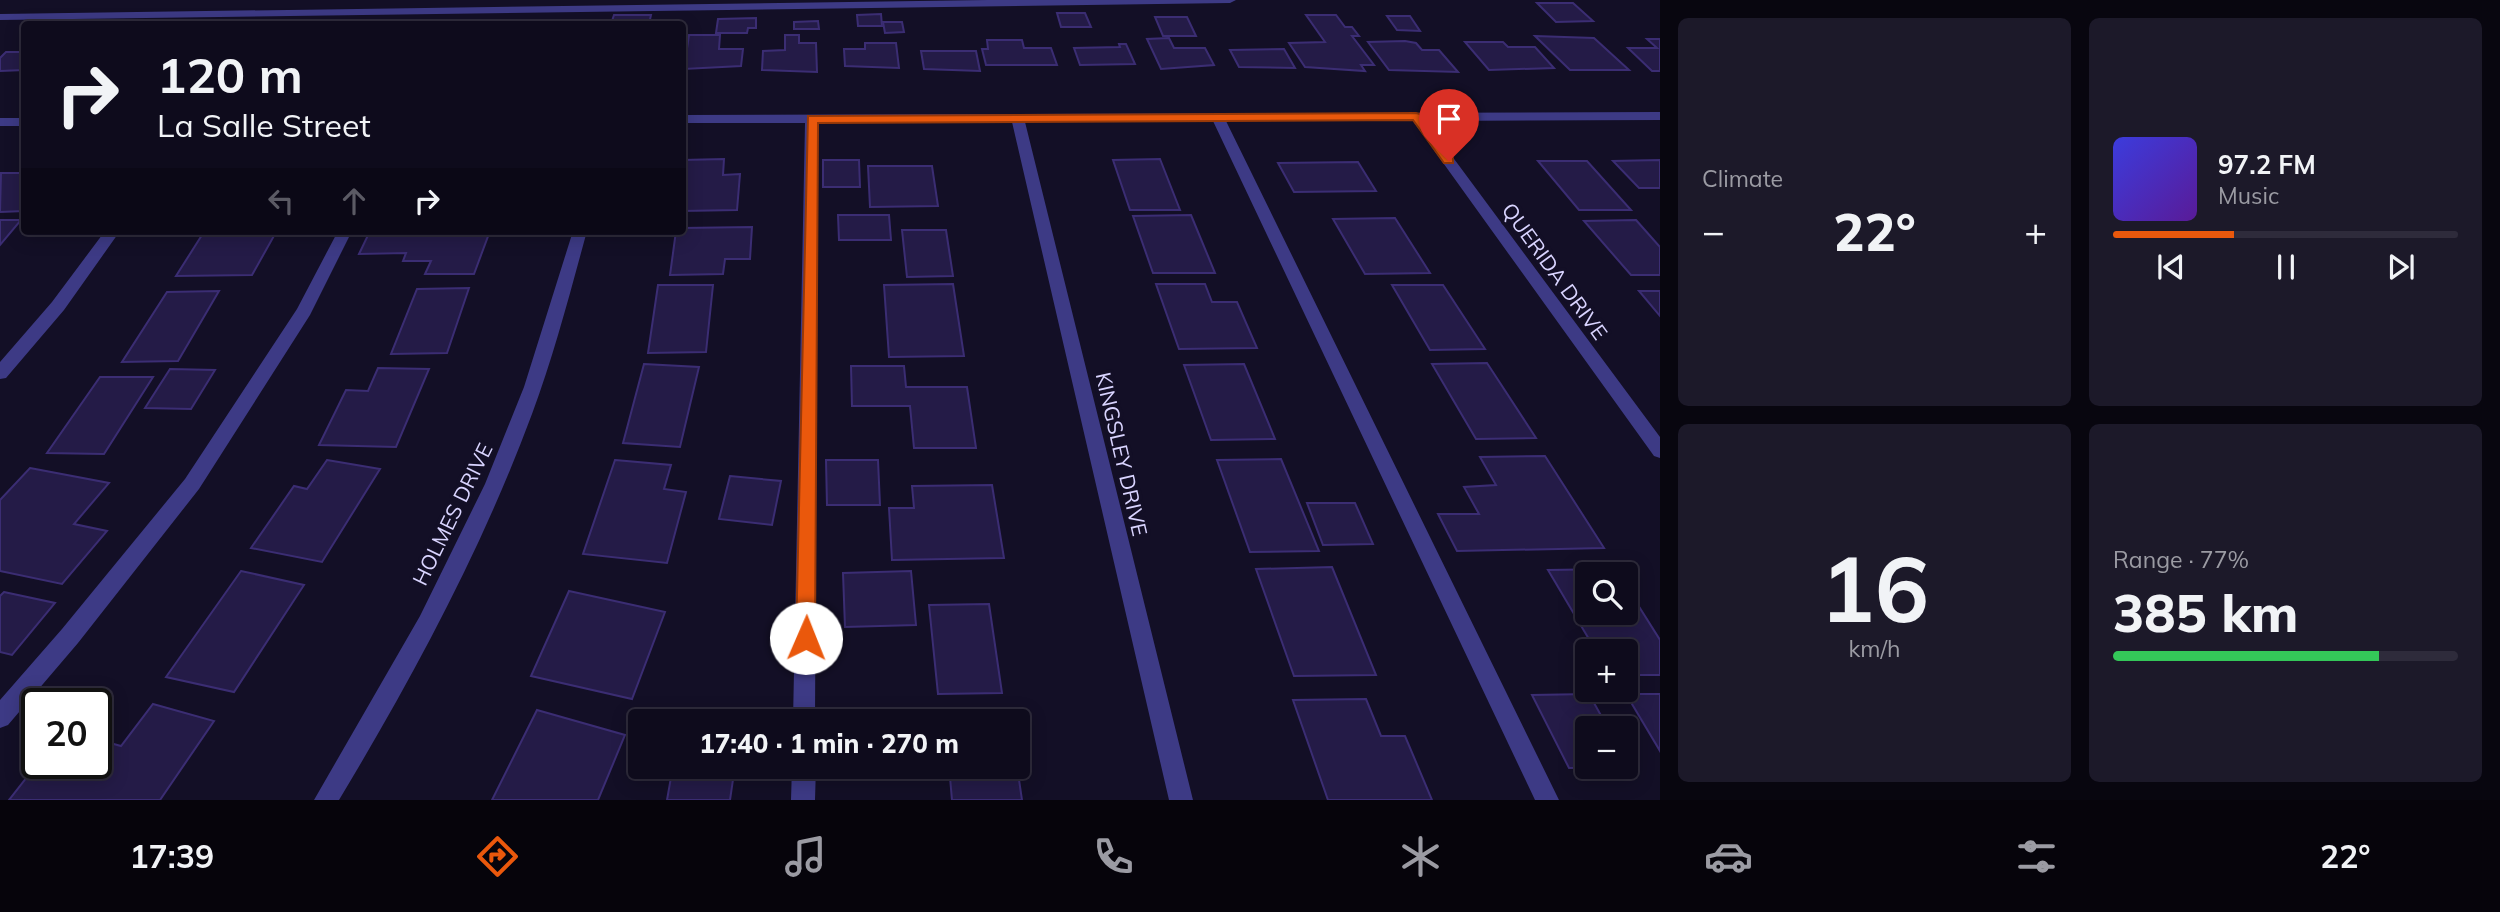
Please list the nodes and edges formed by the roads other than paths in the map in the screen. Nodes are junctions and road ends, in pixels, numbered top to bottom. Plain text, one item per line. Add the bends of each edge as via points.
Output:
1 (1230, 0) edge
2 (0, 17) edge
3 (1416, 116) junction
4 (1660, 116) edge
5 (1217, 117) junction
6 (1018, 118) junction
7 (686, 119) edge
8 (812, 119) junction
9 (0, 122) edge
10 (21, 122) edge
11 (110, 235) edge
12 (343, 235) edge
13 (579, 235) edge
14 (0, 373) edge
15 (1660, 451) edge
16 (804, 709) edge
17 (0, 718) edge
18 (804, 779) edge
19 (326, 800) edge
20 (803, 800) edge
21 (1181, 800) edge
22 (1547, 800) edge

1 - 2 street
3 - 4 street
3 - 5 street
3 - 15 street, QUERIDA DRIVE
5 - 6 street
5 - 22 street
6 - 8 street
6 - 21 street, KINGSLEY DRIVE
7 - 8 street
8 - 16 street
9 - 10 street
11 - 14 street via 58,306
12 - 17 street via 304,311 192,484
13 - 19 street, HOLMES DRIVE via 547,348 503,463 458,561
18 - 20 street

